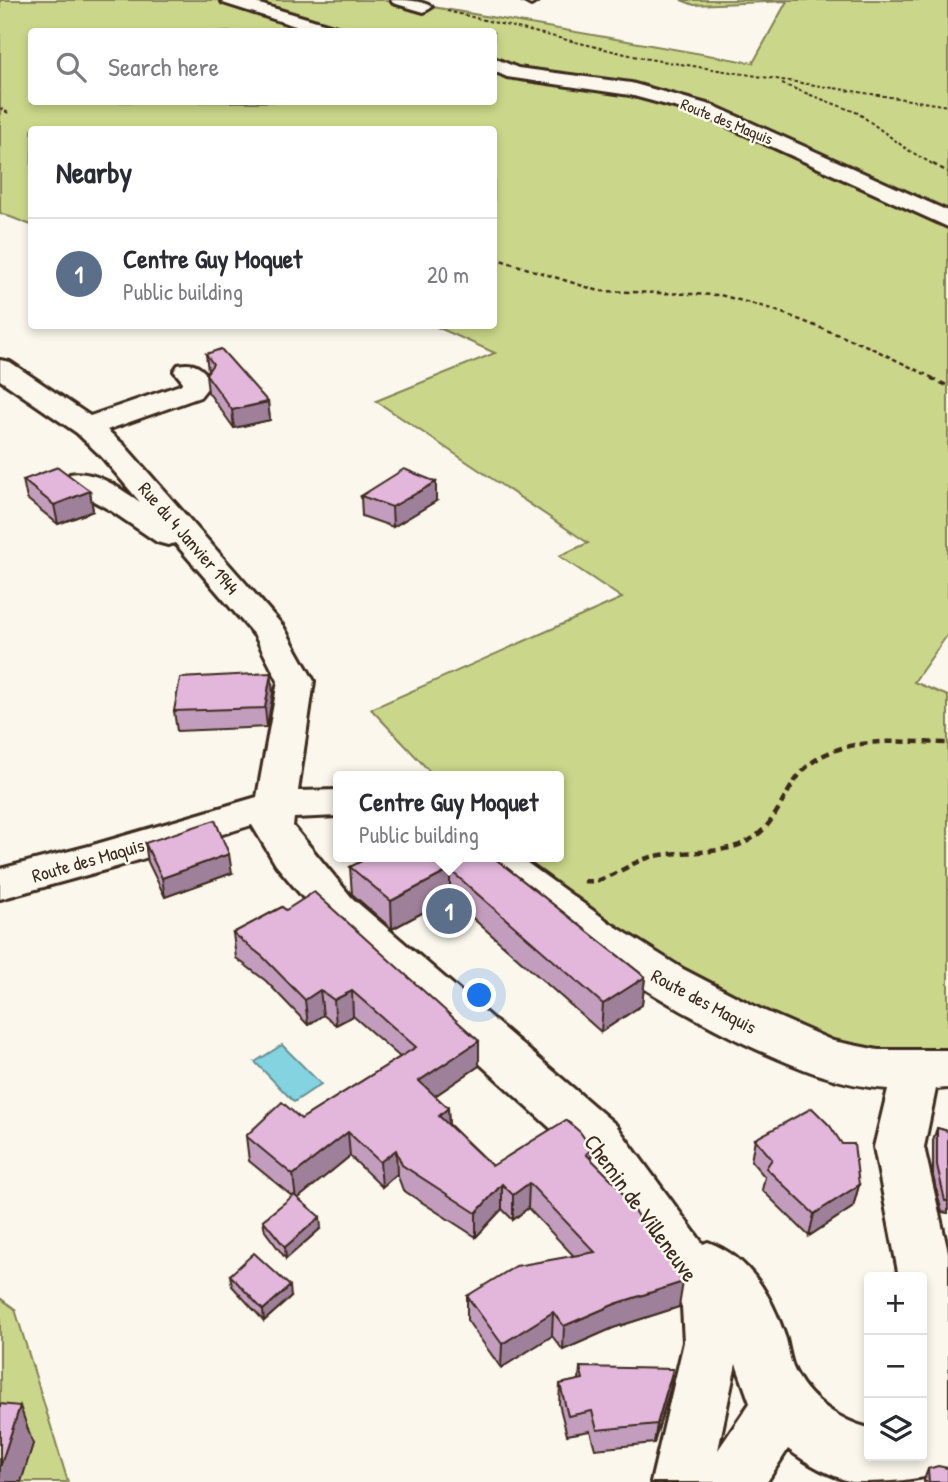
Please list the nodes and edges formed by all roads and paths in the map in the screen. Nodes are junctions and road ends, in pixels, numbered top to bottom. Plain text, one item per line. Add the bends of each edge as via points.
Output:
1 (229, 0) edge
2 (399, 0) edge
3 (424, 7) joint
4 (321, 28) edge
5 (497, 65) edge
6 (771, 80) junction
7 (948, 106) edge
8 (0, 108) edge
9 (10, 114) dead end
10 (948, 172) edge
11 (948, 220) edge
12 (497, 259) edge
13 (188, 371) dead end
14 (9, 379) edge
15 (948, 386) edge
16 (87, 427) junction
17 (81, 481) edge
18 (194, 543) junction
19 (948, 743) edge
20 (284, 757) junction
21 (333, 803) edge
22 (274, 808) junction
23 (498, 862) edge
24 (572, 878) dead end
25 (0, 884) edge
26 (932, 1070) edge
27 (692, 1273) junction
28 (782, 1406) junction
29 (937, 1431) edge
30 (681, 1482) edge
31 (732, 1482) edge

1 - 4 street
2 - 3 street
3 - 6 path via 642,58
5 - 11 street, Route des Maquis via 514,73 631,89 707,110
6 - 7 path
6 - 10 path via 858,113 908,150
8 - 9 path
12 - 15 path via 599,291 720,295 772,309 867,346
13 - 16 street via 198,383 190,391
14 - 16 street, Rue du 4 Janvier 1944
16 - 18 street, Rue du 4 Janvier 1944
17 - 18 street via 164,533
18 - 20 street, Rue du 4 Janvier 1944 via 271,633 296,681
19 - 24 path via 857,743 813,761 762,831 735,847 672,852 629,864 596,883
20 - 21 street
20 - 22 street, Rue du 4 Janvier 1944
21 - 22 street, Route des Maquis
22 - 25 street, Route des Maquis
22 - 27 street, Chemin de Villeneuve via 272,827 337,909 597,1140
23 - 26 street, Route des Maquis via 646,971 752,1027 836,1062
26 - 29 street via 899,1147 942,1350
27 - 28 street via 708,1266 725,1276 752,1322 769,1382
27 - 30 street, Chemin de Villeneuve via 709,1306 712,1342
28 - 29 street via 803,1426 864,1458 899,1461
28 - 31 street

